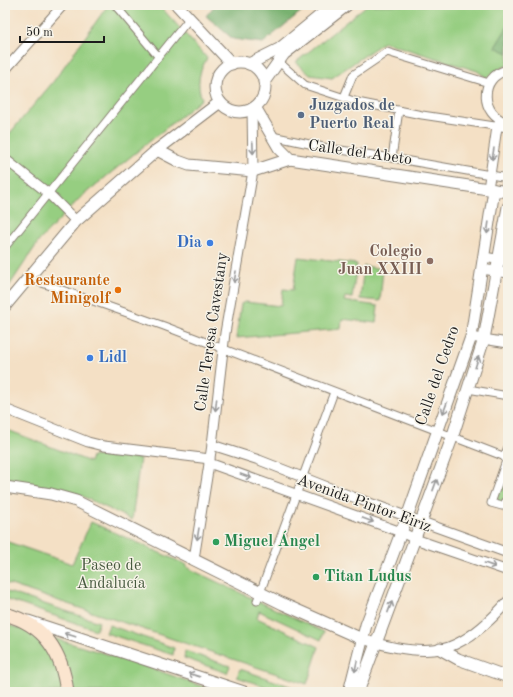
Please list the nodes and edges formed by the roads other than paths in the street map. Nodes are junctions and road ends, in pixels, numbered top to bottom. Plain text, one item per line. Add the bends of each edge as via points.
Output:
1 (63, 5) edge
2 (115, 5) edge
3 (177, 5) edge
4 (333, 5) edge
5 (347, 5) edge
6 (189, 19) junction
7 (158, 56) junction
8 (278, 61) junction
9 (232, 64) junction
10 (248, 64) junction
11 (5, 70) edge
12 (508, 70) edge
13 (264, 82) junction
14 (489, 83) junction
15 (344, 98) junction
16 (220, 102) junction
17 (253, 108) junction
18 (398, 110) junction
19 (502, 123) edge
20 (508, 128) edge
21 (272, 136) junction
22 (157, 150) junction
23 (5, 158) edge
24 (392, 158) junction
25 (290, 159) junction
26 (253, 171) junction
27 (490, 177) junction
28 (508, 178) edge
29 (491, 189) junction
30 (507, 192) edge
31 (48, 193) junction
32 (508, 207) edge
33 (76, 221) junction
34 (5, 248) edge
35 (484, 257) junction
36 (503, 260) edge
37 (482, 269) junction
38 (497, 271) junction
39 (508, 273) edge
40 (28, 278) junction
41 (5, 306) edge
42 (471, 337) junction
43 (484, 339) junction
44 (508, 343) edge
45 (223, 349) junction
46 (468, 390) junction
47 (334, 392) junction
48 (508, 396) edge
49 (5, 409) edge
50 (436, 431) junction
51 (452, 438) junction
52 (212, 445) junction
53 (508, 447) edge
54 (506, 458) edge
55 (209, 461) junction
56 (304, 477) junction
57 (5, 487) edge
58 (296, 494) junction
59 (508, 499) edge
60 (407, 517) junction
61 (422, 523) junction
62 (401, 532) junction
63 (415, 539) junction
64 (508, 553) edge
65 (194, 559) junction
66 (508, 572) edge
67 (259, 596) junction
68 (508, 601) edge
69 (5, 614) edge
70 (23, 619) junction
71 (362, 639) junction
72 (376, 644) junction
73 (440, 648) junction
74 (508, 676) edge
75 (67, 692) edge
76 (244, 692) edge
77 (349, 692) edge
78 (358, 692) edge

1 - 11 street
2 - 7 street
3 - 6 street
4 - 10 street via 279,49
5 - 8 street
6 - 7 street
6 - 9 street
7 - 31 street
8 - 13 street
8 - 15 street via 305,85
9 - 10 street
9 - 16 street via 220,73 216,80 215,87
10 - 13 street via 261,74
12 - 14 street via 500,73
13 - 17 street via 263,96
14 - 15 street via 387,52 353,75
14 - 19 street via 486,97 488,107
15 - 18 street
16 - 17 street via 234,111 245,112
16 - 22 street
17 - 21 street, Calle del Abeto
17 -> 26 street, Calle Teresa Cavestany
18 - 19 street
18 - 24 street
19 - 20 street
19 -> 27 street, Calle del Cedro
21 - 24 street
21 - 25 street, Calle del Abeto
22 - 26 street via 189,165
22 - 33 street
23 - 31 street
24 - 27 street
25 - 26 street
25 - 29 street, Calle del Abeto
26 -> 45 street, Calle Teresa Cavestany
27 - 28 street
27 - 29 street, Calle del Cedro
28 - 30 street
29 - 30 street, Calle del Abeto
29 -> 35 street, Calle del Cedro
31 - 33 street
31 - 34 street
32 - 36 street, Calle del Cedro
33 - 40 street
35 - 36 street
35 - 37 street, Calle del Cedro
36 - 38 street, Calle del Cedro
37 - 38 street
37 - 42 street, Calle del Cedro
38 - 39 street
38 - 43 street, Calle del Cedro
40 - 41 street
40 - 45 street
42 - 43 street
42 -> 50 street, Calle del Cedro
43 - 44 street
46 -> 43 street, Calle del Cedro
45 - 47 street
45 -> 52 street, Calle Teresa Cavestany
46 - 48 street
46 - 51 street, Calle del Cedro
47 - 50 street
47 - 56 street
49 - 55 street, Avenida Pintor Eiriz via 88,442
50 - 51 street
50 - 60 street, Calle del Cedro
51 - 54 street
61 -> 51 street, Calle del Cedro
52 - 55 street, Calle Teresa Cavestany
52 - 56 street, Avenida Pintor Eiriz
53 - 54 street
54 - 59 street via 491,503 502,506
55 -> 58 street, Avenida Pintor Eiriz
55 -> 65 street, Calle Teresa Cavestany
56 - 58 street
56 - 60 street, Avenida Pintor Eiriz
57 - 65 street via 51,494 76,501
58 -> 62 street, Avenida Pintor Eiriz
58 - 67 street
60 - 61 street, Avenida Pintor Eiriz
60 - 62 street, Calle del Cedro
61 - 63 street, Calle del Cedro
61 - 64 street, Avenida Pintor Eiriz
62 - 63 street, Avenida Pintor Eiriz
62 - 71 street, Calle del Cedro
63 -> 66 street, Avenida Pintor Eiriz
72 -> 63 street, Calle del Cedro
65 - 67 street
67 - 71 street
68 - 73 street via 491,621 468,637 455,645
69 - 70 main road
70 - 75 main road via 48,640 56,652 62,666
76 -> 70 street
71 - 72 street
71 -> 77 street, Calle del Cedro
72 - 73 street via 403,649
72 - 78 street, Calle del Cedro
73 - 74 street via 458,659

